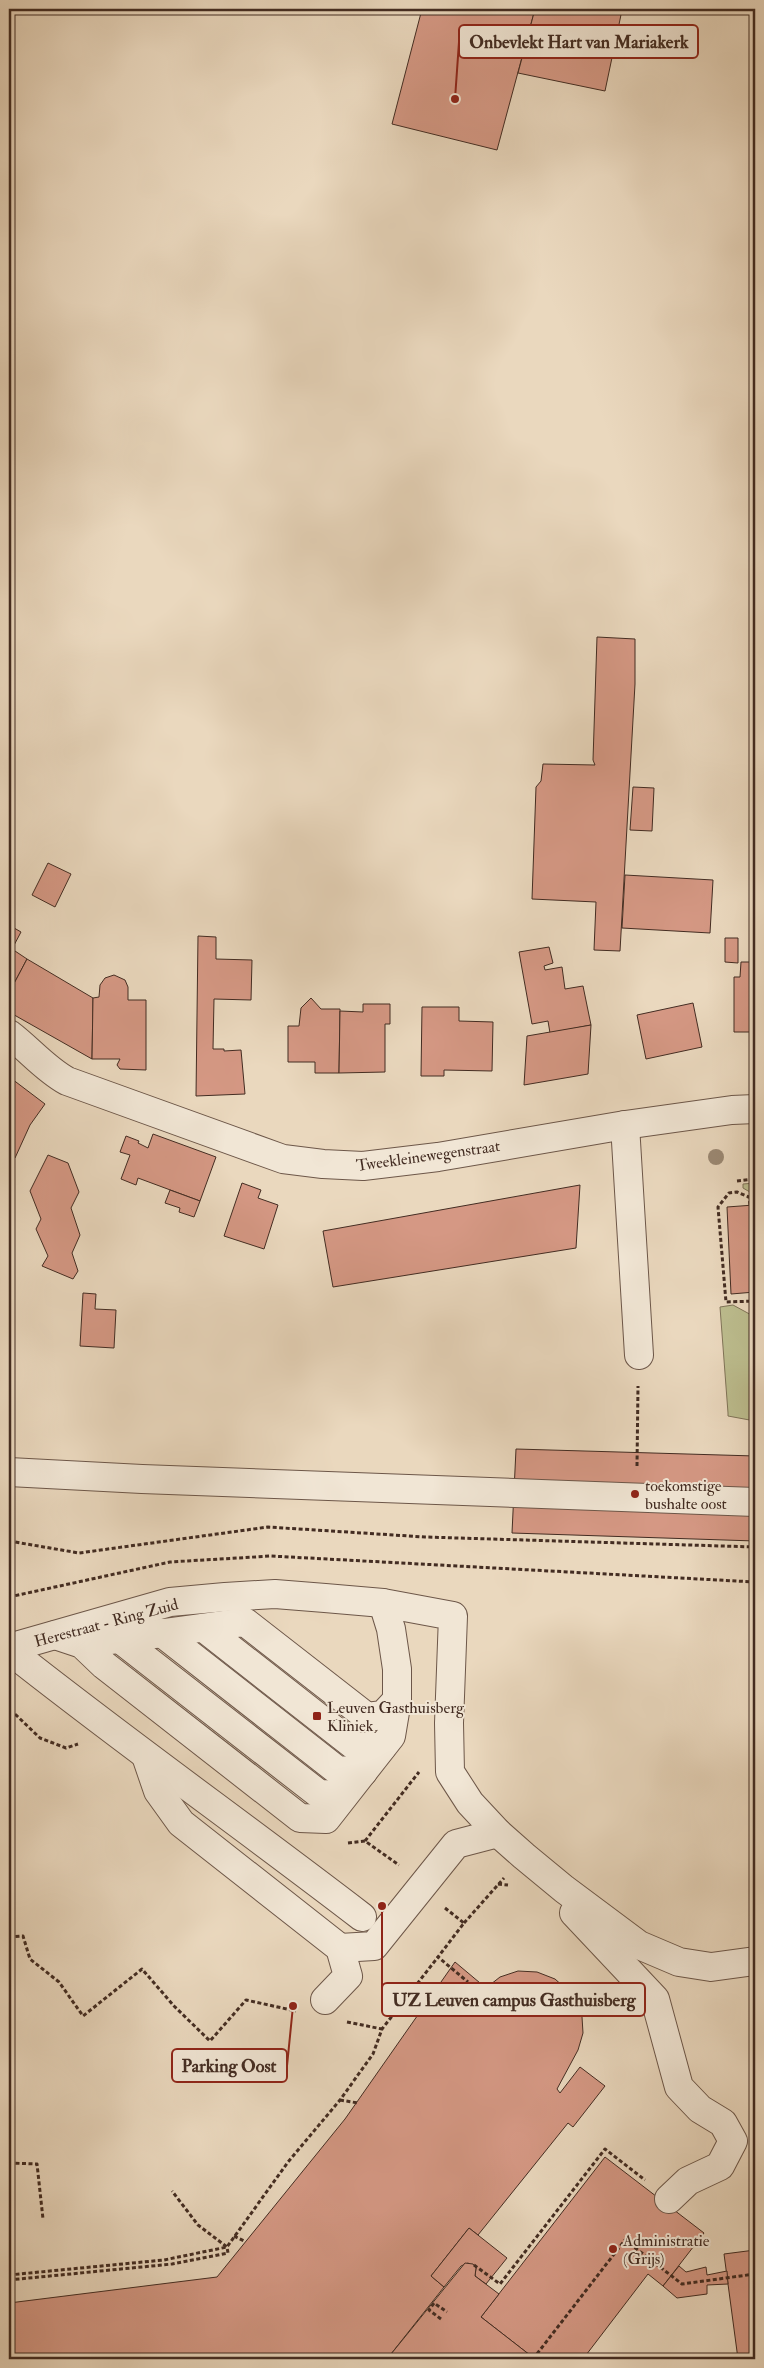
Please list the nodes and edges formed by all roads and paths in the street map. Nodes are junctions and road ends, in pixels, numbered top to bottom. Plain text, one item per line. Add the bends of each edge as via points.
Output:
1 (9, 1034) edge
2 (755, 1109) edge
3 (625, 1125) junction
4 (755, 1179) edge
5 (736, 1181) dead end
6 (750, 1205) dead end
7 (755, 1301) edge
8 (639, 1355) joint
9 (637, 1466) dead end
10 (9, 1472) edge
11 (755, 1502) edge
12 (9, 1540) edge
13 (755, 1547) edge
14 (512, 1568) dead end
15 (755, 1582) edge
16 (383, 1603) junction
17 (204, 1628) junction
18 (162, 1634) junction
19 (55, 1635) junction
20 (120, 1639) junction
21 (82, 1644) junction
22 (9, 1649) edge
23 (397, 1700) junction
24 (9, 1712) edge
25 (85, 1742) dead end
26 (382, 1747) junction
27 (146, 1756) junction
28 (363, 1772) junction
29 (417, 1775) dead end
30 (344, 1795) junction
31 (498, 1833) junction
32 (524, 1856) junction
33 (419, 1888) junction
34 (564, 1889) junction
35 (362, 1917) dead end
36 (464, 1923) junction
37 (9, 1937) edge
38 (340, 1948) junction
39 (438, 1957) junction
40 (755, 1960) edge
41 (468, 1982) dead end
42 (323, 2011) junction
43 (382, 2029) junction
44 (340, 2100) junction
45 (358, 2103) dead end
46 (9, 2163) edge
47 (172, 2191) dead end
48 (669, 2199) joint
49 (43, 2219) dead end
50 (234, 2236) junction
51 (244, 2241) dead end
52 (227, 2247) junction
53 (474, 2265) dead end
54 (755, 2274) edge
55 (9, 2275) edge
56 (9, 2280) edge
57 (447, 2312) dead end
58 (441, 2319) dead end
59 (533, 2359) edge

1 - 3 street, Tweekleinewegenstraat via 48,1069 67,1081 283,1159 363,1166 438,1157
2 - 3 street, Tweekleinewegenstraat
3 - 8 street
4 - 5 path
6 - 7 path via 749,1197 737,1192 729,1193 718,1207 726,1302
8 - 9 path
10 - 11 street
12 - 13 path via 79,1553 268,1527 425,1537
14 - 15 path
16 - 19 street, Herestraat - Ring Zuid via 275,1594 170,1602
16 - 23 street via 397,1669
16 - 31 street, Herestraat - Ring Zuid via 453,1616 450,1772 470,1803
17 - 18 street
17 - 23 street via 246,1622 367,1718 383,1716
17 - 26 street via 356,1747
18 - 20 street
18 - 28 street via 337,1770
19 - 21 street
19 - 22 street, Herestraat - Ring Zuid
20 - 21 street
20 - 30 street via 319,1794
21 - 30 street via 104,1665 300,1818 326,1819
22 - 27 street
23 - 26 street via 391,1736
24 - 25 path via 40,1738 57,1745 66,1748
26 - 28 street
27 - 35 street
27 - 38 street via 158,1791 181,1823
28 - 30 street
29 - 33 path via 365,1841 409,1873
31 - 32 street
31 - 33 street via 456,1844
32 - 34 street
32 - 36 path
33 - 36 path
33 - 38 street via 374,1946
34 - 40 street via 639,1945 679,1962 711,1967
34 - 48 street via 569,1907 655,1999 679,2087 700,2109 723,2123 733,2141 720,2166 688,2181
36 - 39 path
37 - 42 path via 23,1936 30,1959 59,1982 83,2016 142,1969 210,2042 246,2000
38 - 42 street via 348,1976
39 - 41 path
39 - 43 path
42 - 43 path
43 - 44 path via 373,2054
44 - 45 path
44 - 50 path via 288,2162
46 - 49 path via 37,2164
47 - 52 path via 198,2225
48 - 53 path via 605,2149 500,2284
50 - 51 path
50 - 52 path
52 - 55 path via 164,2260
52 - 56 path via 228,2253 172,2264
54 - 59 path via 682,2284 625,2240
57 - 58 path via 434,2303 429,2310

